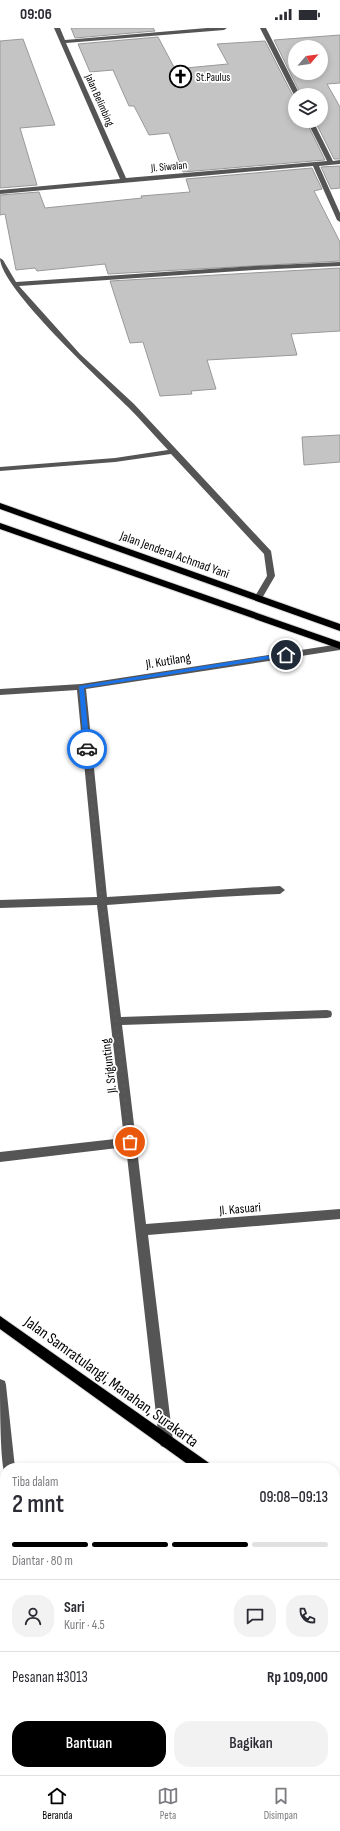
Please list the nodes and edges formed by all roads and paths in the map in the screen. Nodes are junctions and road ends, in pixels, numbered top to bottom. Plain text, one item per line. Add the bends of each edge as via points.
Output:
1 (57, 28) edge
2 (224, 28) edge
3 (263, 28) edge
4 (63, 42) junction
5 (293, 88) edge
6 (314, 128) edge
7 (340, 162) edge
8 (332, 163) junction
9 (315, 164) junction
10 (124, 180) junction
11 (0, 192) edge
12 (340, 220) edge
13 (0, 260) edge
14 (340, 264) edge
15 (14, 284) junction
16 (174, 451) junction
17 (0, 469) edge
18 (0, 506) edge
19 (0, 526) edge
20 (258, 598) junction
21 (340, 628) edge
22 (340, 646) edge
23 (81, 687) junction
24 (0, 692) edge
25 (280, 890) dead end
26 (102, 900) junction
27 (0, 904) edge
28 (327, 1014) dead end
29 (116, 1021) junction
30 (130, 1142) junction
31 (0, 1157) edge
32 (340, 1214) edge
33 (141, 1230) junction
34 (0, 1322) edge
35 (0, 1385) edge
36 (166, 1441) junction
37 (8, 1463) edge
38 (194, 1463) edge

1 - 4 street, Jalan Belimbing
2 - 4 street
3 - 5 street
4 - 10 street, Jalan Belimbing
6 - 8 street
7 - 8 street, Jl. Siwalan
8 - 9 street, Jl. Siwalan
9 - 10 street, Jl. Siwalan
9 - 12 street
10 - 11 street, Jl. Siwalan
13 - 15 street
14 - 15 street
15 - 16 street via 78,355 132,406
16 - 17 street via 115,460
16 - 20 street via 268,553 271,576
18 - 20 highway, Jalan Jenderal Achmad Yani
19 - 22 highway
20 - 21 highway, Jalan Jenderal Achmad Yani
22 - 23 street, Jl. Kutilang
23 - 24 street, Jl. Kutilang
23 - 26 street, Jl. Srigunting
25 - 26 street
26 - 27 street
26 - 29 street, Jl. Srigunting
28 - 29 street
29 - 30 street, Jl. Srigunting
30 - 31 street
30 - 33 street, Jl. Srigunting
32 - 33 street, Jl. Kasuari
33 - 36 street, Jl. Srigunting
34 - 36 main road, Jalan Samratulangi, Manahan, Surakarta
35 - 37 street
36 - 38 main road, Jalan Samratulangi, Manahan, Surakarta

